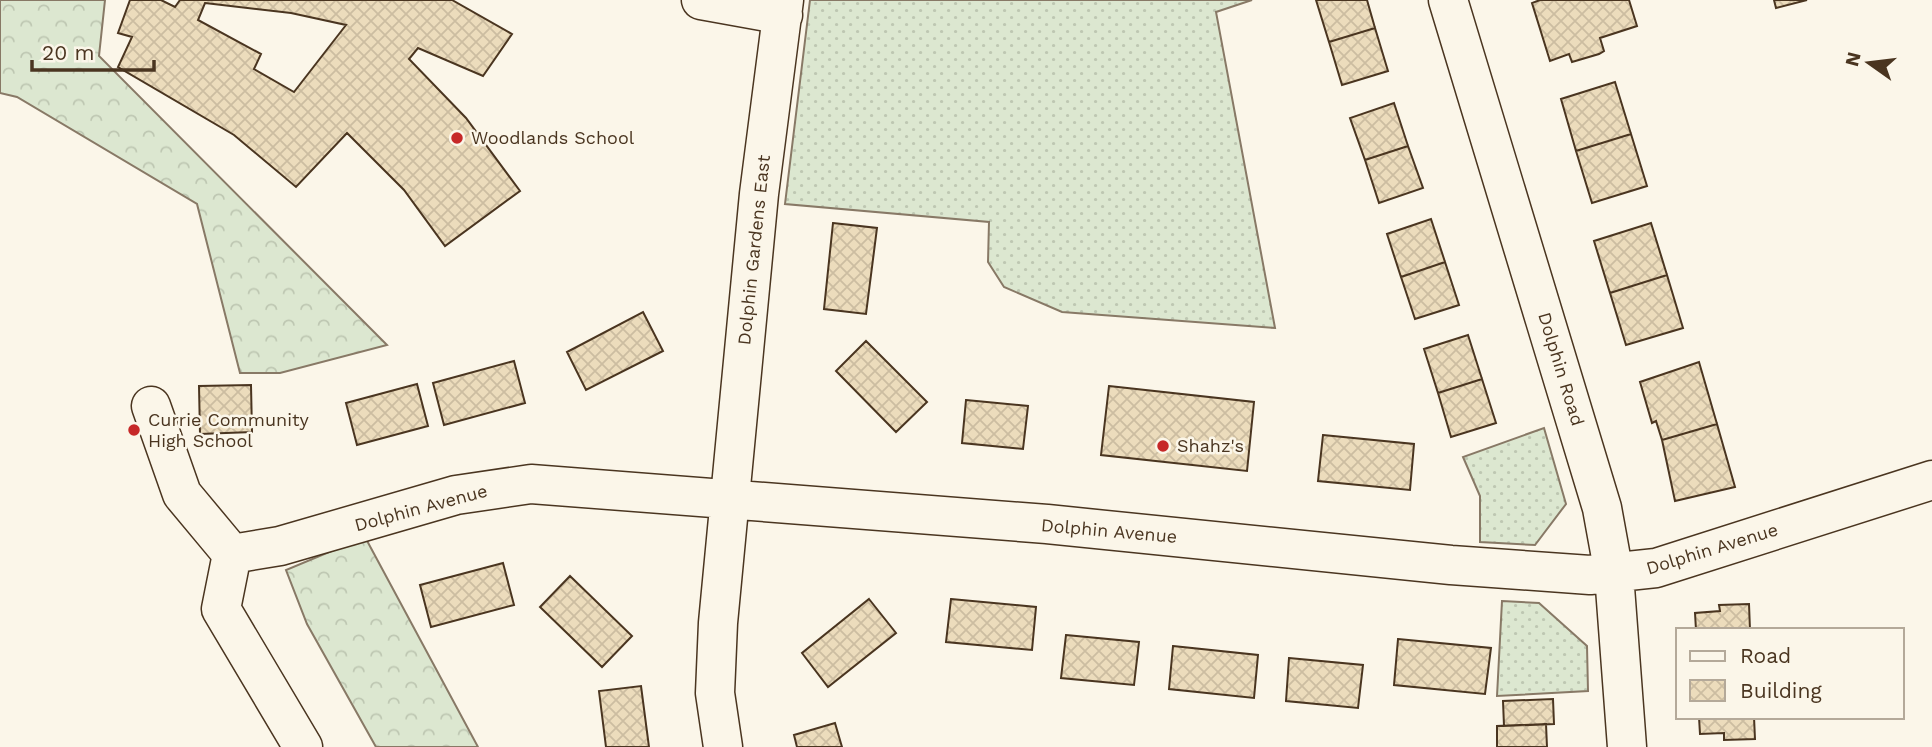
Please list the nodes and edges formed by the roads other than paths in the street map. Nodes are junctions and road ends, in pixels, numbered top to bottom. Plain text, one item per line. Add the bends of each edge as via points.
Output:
1 (701, 0) edge
2 (1448, 0) edge
3 (783, 8) edge
4 (151, 406) dead end
5 (1932, 480) edge
6 (729, 501) junction
7 (232, 554) junction
8 (1614, 574) junction
9 (303, 747) edge
10 (723, 747) edge
11 (1627, 747) edge

1 - 3 street
2 - 8 street, Dolphin Road via 1602,508
3 - 6 street, Dolphin Gardens East via 759,194
4 - 7 street via 182,494
5 - 8 street, Dolphin Avenue via 1656,568
6 - 7 street, Dolphin Avenue via 531,484 456,495 280,546
6 - 8 street, Dolphin Avenue via 1047,524 1564,575
6 - 10 street, Dolphin Gardens East via 715,693
7 - 9 street via 221,608
8 - 11 street, Dolphin Road

